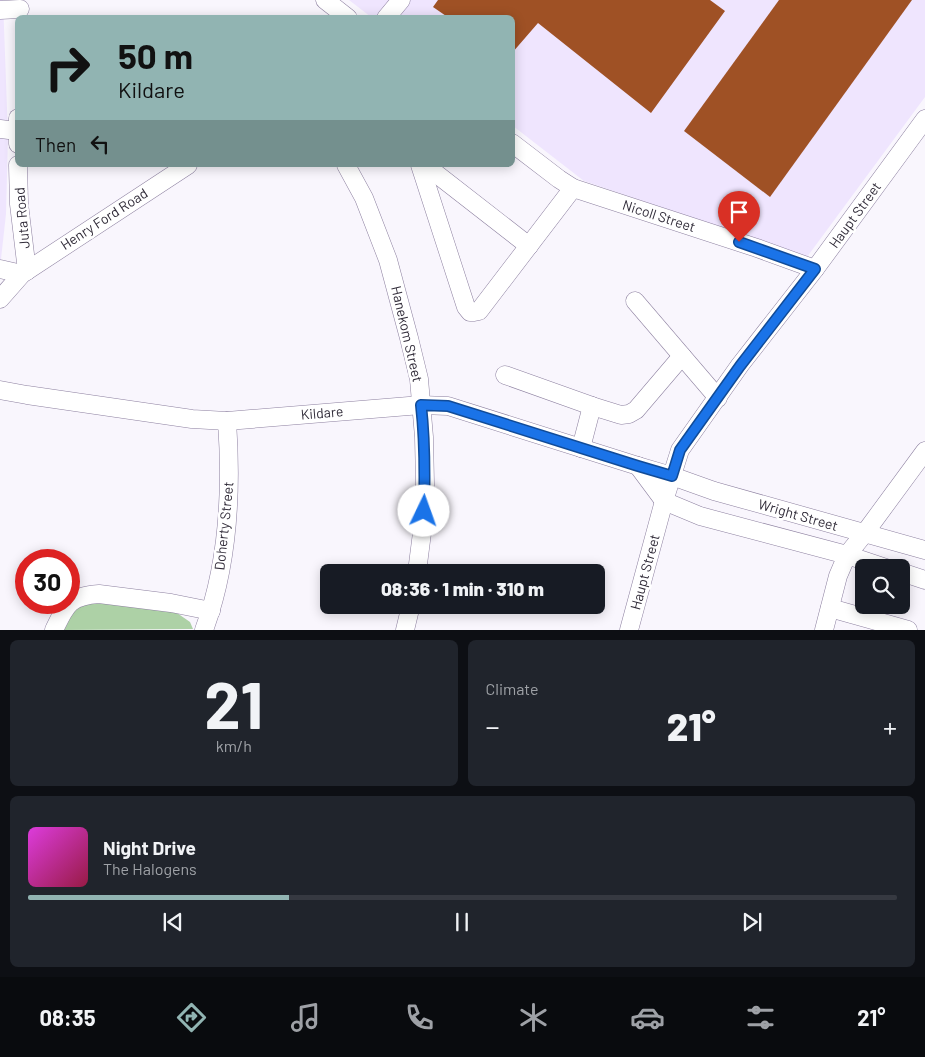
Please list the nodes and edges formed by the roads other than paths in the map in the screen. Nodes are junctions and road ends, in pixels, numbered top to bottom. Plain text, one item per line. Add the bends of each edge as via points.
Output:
1 (325, 0) edge
2 (401, 0) edge
3 (19, 9) edge
4 (0, 10) edge
5 (344, 15) edge
6 (388, 15) edge
7 (925, 119) edge
8 (0, 129) edge
9 (15, 131) edge
10 (515, 145) edge
11 (18, 167) edge
12 (185, 167) edge
13 (347, 167) edge
14 (421, 167) edge
15 (428, 167) edge
16 (573, 188) junction
17 (528, 246) junction
18 (0, 268) edge
19 (815, 269) junction
20 (24, 272) junction
21 (0, 299) edge
22 (635, 301) dead end
23 (682, 356) junction
24 (505, 375) dead end
25 (0, 390) edge
26 (718, 398) junction
27 (421, 405) junction
28 (592, 406) junction
29 (227, 421) junction
30 (581, 448) junction
31 (925, 451) edge
32 (638, 466) junction
33 (672, 476) junction
34 (664, 501) junction
35 (864, 534) junction
36 (925, 550) edge
37 (846, 555) junction
38 (858, 559) edge
39 (418, 564) edge
40 (910, 575) edge
41 (925, 580) edge
42 (830, 608) junction
43 (211, 611) junction
44 (409, 614) edge
45 (54, 630) edge
46 (204, 630) edge
47 (405, 630) edge
48 (630, 630) edge
49 (824, 630) edge
50 (908, 630) edge

1 - 5 street
2 - 6 street
3 - 4 street
7 - 19 street, Haupt Street
8 - 9 street
10 - 16 street, Nicoll Street
11 - 20 street, Juta Road
12 - 20 street, Henry Ford Road
13 - 27 street, Hanekom Street via 364,198 388,260 410,338
14 - 17 street via 470,312 479,311
15 - 17 street
16 - 17 street
16 - 19 street, Nicoll Street
18 - 20 street
19 - 26 street, Haupt Street
20 - 21 street
22 - 23 street
23 - 26 street
23 - 28 street via 629,414 621,415
24 - 28 street
25 - 29 street, Kildare via 192,419
26 - 33 street, Haupt Street via 680,450
27 - 29 street, Kildare
27 - 30 street, Kildare via 448,406
27 - 39 street, Hanekom Street via 425,484
28 - 30 street
29 - 43 street, Doherty Street via 229,504 223,558
30 - 32 street, Kildare
31 - 35 street
32 - 33 street, Kildare
32 - 34 street
33 - 34 street, Haupt Street
33 - 35 street, Wright Street
34 - 37 street, Wright Street via 700,516
34 - 48 street, Haupt Street
35 - 36 street, Wright Street
35 - 37 street
37 - 38 street, Wright Street
37 - 42 street
40 - 41 street
42 - 49 street
42 - 50 street
43 - 45 street via 90,594 68,604
43 - 46 street, Doherty Street
44 - 47 street

